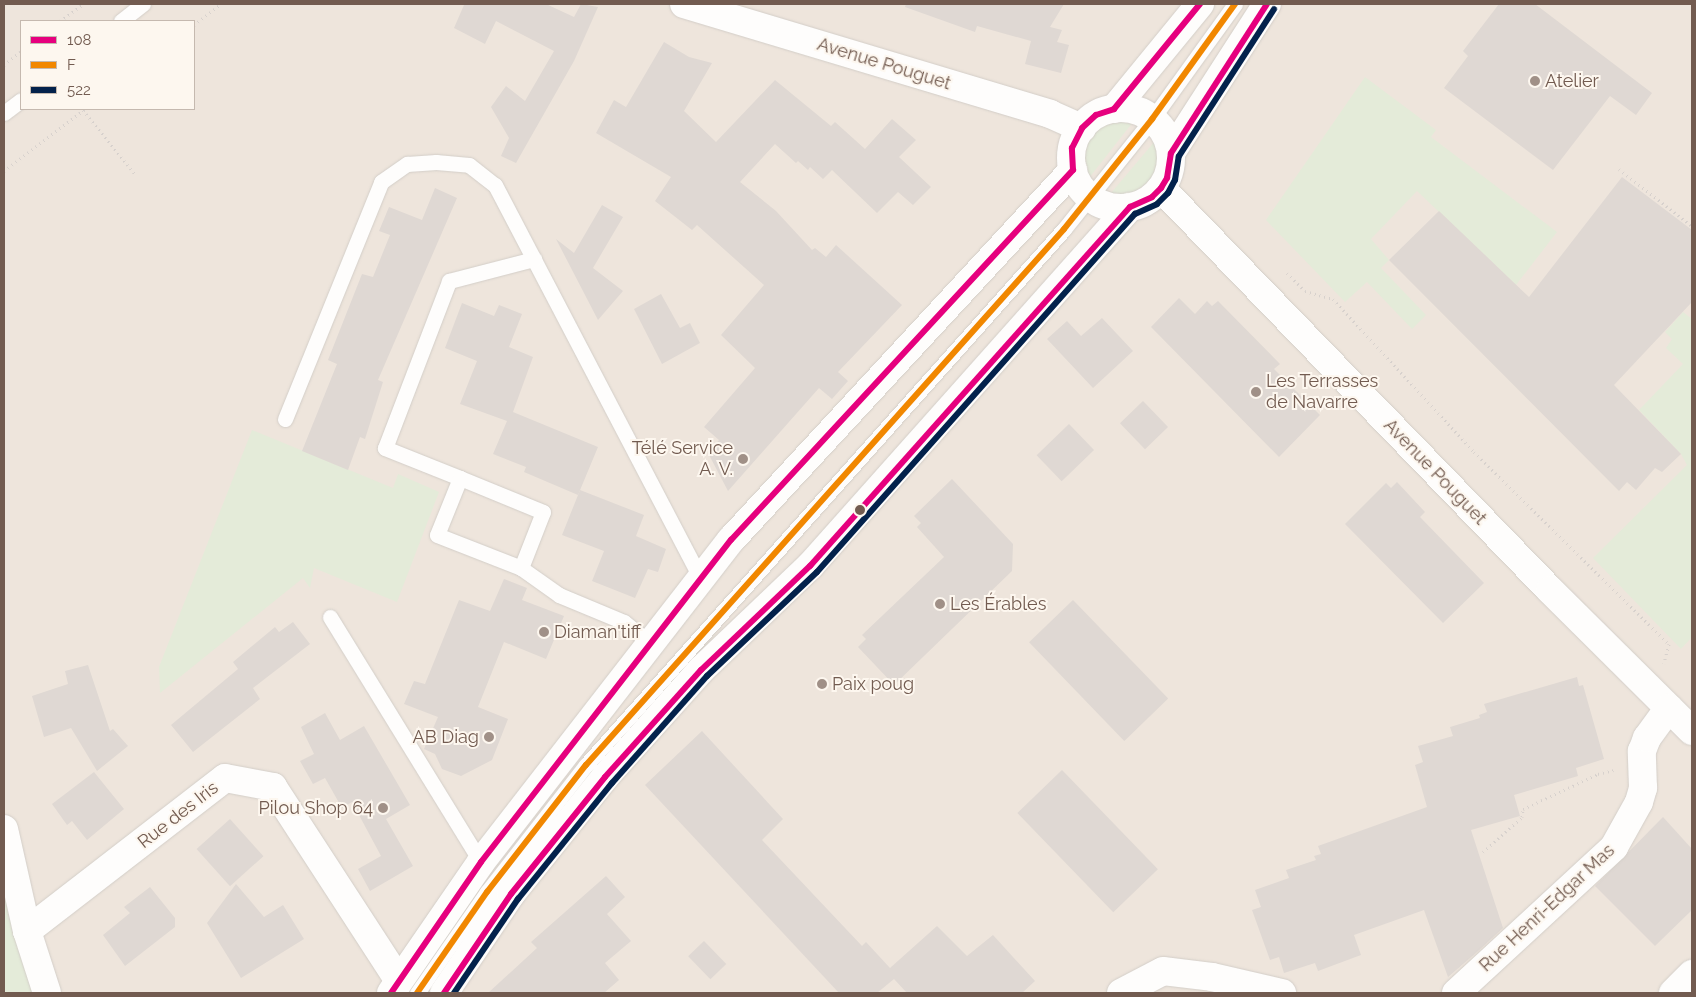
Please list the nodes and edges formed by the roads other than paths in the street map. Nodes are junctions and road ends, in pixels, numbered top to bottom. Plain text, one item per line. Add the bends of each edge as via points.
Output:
1 (143, 4) edge
2 (684, 4) edge
3 (1200, 4) edge
4 (1235, 4) edge
5 (1267, 4) edge
6 (122, 20) edge
7 (20, 101) edge
8 (1114, 108) junction
9 (4, 113) edge
10 (1152, 119) junction
11 (1082, 128) junction
12 (1171, 153) junction
13 (1073, 170) junction
14 (1161, 188) junction
15 (1090, 197) junction
16 (1130, 207) junction
17 (534, 259) junction
18 (285, 419) dead end
19 (460, 478) junction
20 (521, 568) junction
21 (701, 579) junction
22 (330, 617) dead end
23 (651, 644) junction
24 (1663, 702) junction
25 (1692, 731) edge
26 (4, 829) edge
27 (481, 862) junction
28 (487, 892) junction
29 (27, 931) junction
30 (1692, 974) edge
31 (402, 989) edge
32 (47, 993) edge
33 (438, 993) edge
34 (444, 993) edge
35 (1121, 993) edge
36 (1282, 993) edge
37 (1456, 993) edge
38 (1673, 993) edge

1 - 6 lane
2 - 11 main road, Avenue Pouguet via 1050,114
3 - 8 main road
4 - 10 lane
5 - 12 main road
7 - 9 lane
8 - 10 main road via 1133,110
8 - 11 main road via 1096,115
10 - 12 main road via 1168,140
10 - 15 lane
11 - 13 main road via 1072,148
12 - 14 main road via 1167,178
13 - 15 main road
13 - 21 main road via 731,540
14 - 16 main road via 1147,200
14 - 24 main road, Avenue Pouguet
15 - 16 main road via 1109,206
15 - 28 lane via 586,765
16 - 34 main road via 824,552 701,670 605,777 511,894
17 - 18 lane via 495,186 469,165 407,164 381,182
17 - 19 lane via 449,281 385,448
17 - 21 lane
19 - 20 lane via 543,512
19 - 20 lane via 437,535
20 - 23 lane via 559,595 624,622
21 - 23 main road
22 - 27 lane
23 - 27 main road
24 - 25 main road, Avenue Pouguet
24 - 37 main road, Rue Henri-Edgar Mas via 1642,751 1639,802 1614,847
26 - 29 main road
27 - 31 main road
28 - 31 lane
28 - 33 lane
29 - 31 main road, Rue des Iris via 225,778 273,787
29 - 32 main road
30 - 38 main road
35 - 36 main road via 1163,971 1212,977

